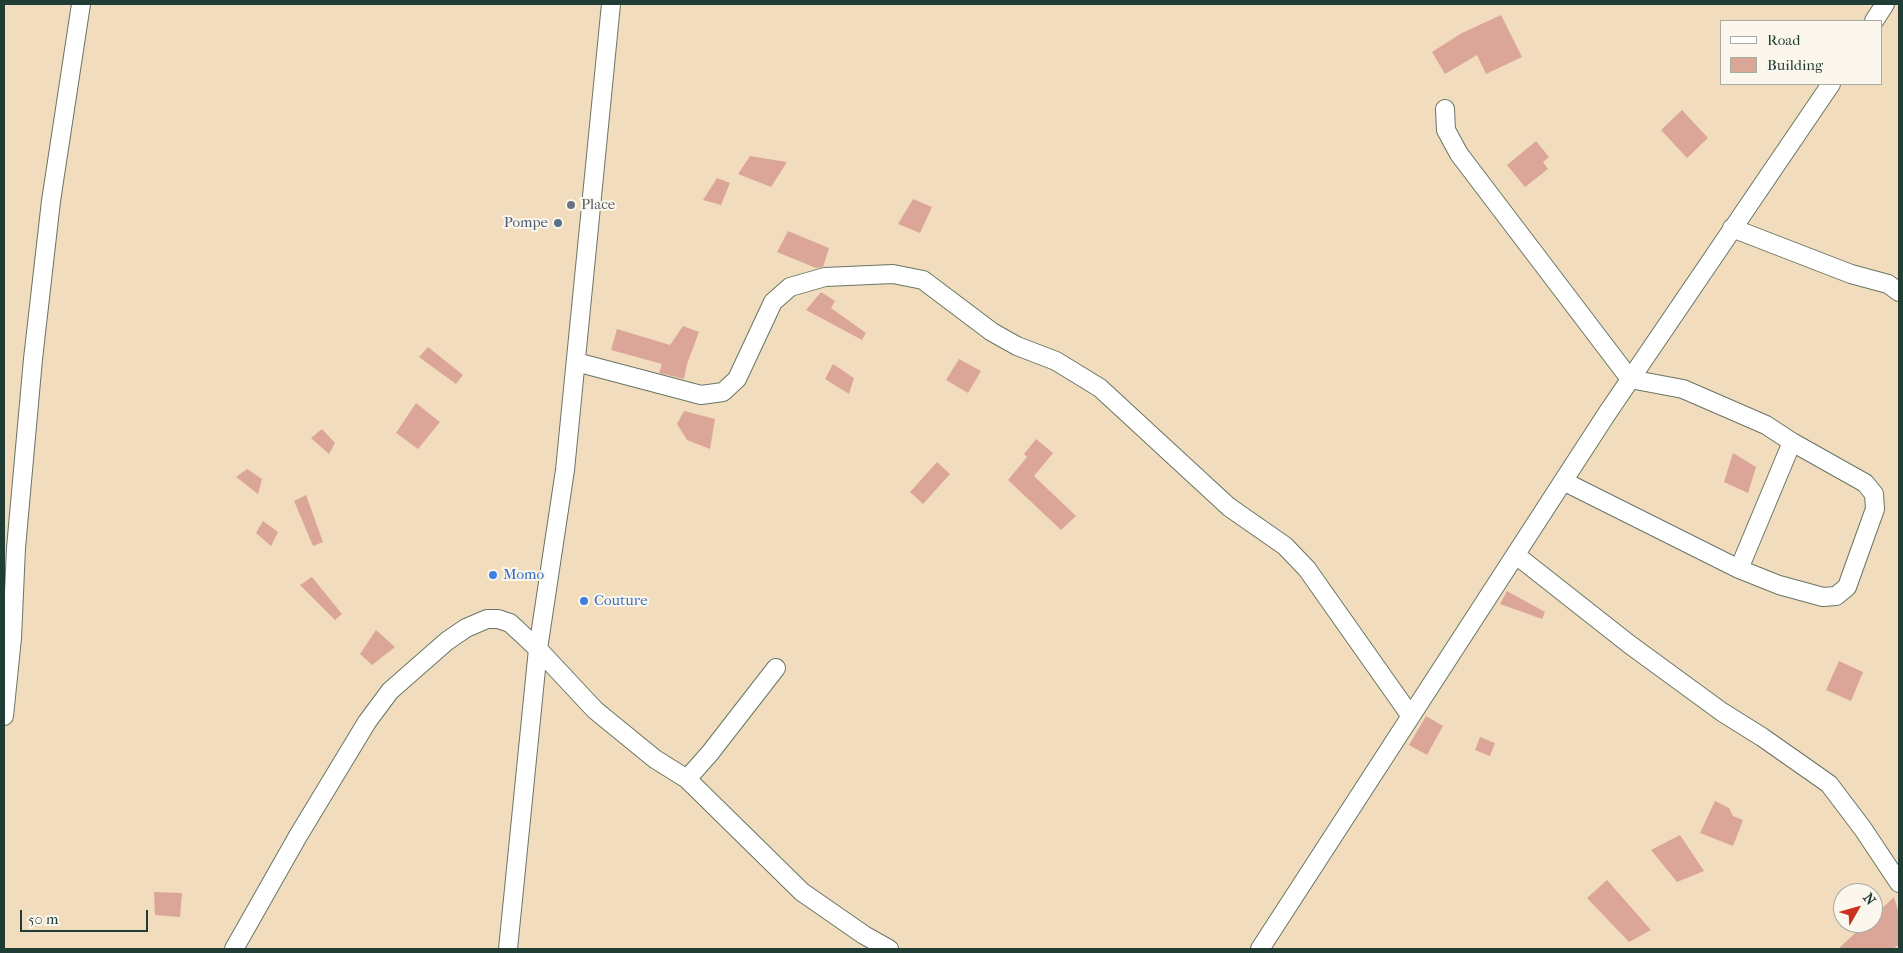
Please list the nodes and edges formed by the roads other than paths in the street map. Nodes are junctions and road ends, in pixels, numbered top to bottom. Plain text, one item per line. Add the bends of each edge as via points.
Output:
1 (81, 4) edge
2 (611, 4) edge
3 (1885, 4) edge
4 (1875, 20) edge
5 (1830, 85) edge
6 (1445, 109) dead end
7 (1732, 228) junction
8 (1899, 292) edge
9 (576, 362) junction
10 (1630, 379) junction
11 (1792, 442) junction
12 (1563, 481) junction
13 (10, 545) edge
14 (1516, 555) junction
15 (1739, 569) junction
16 (538, 649) junction
17 (776, 668) dead end
18 (1410, 715) junction
19 (4, 716) edge
20 (687, 779) junction
21 (1899, 883) edge
22 (234, 949) edge
23 (508, 949) edge
24 (889, 949) edge
25 (1260, 949) edge

1 - 13 street via 42,272
2 - 9 street
3 - 4 street
5 - 7 street
6 - 10 street via 1446,130 1459,154
7 - 8 street via 1851,274 1888,284
7 - 10 street
9 - 16 street via 566,470
9 - 18 street via 701,395 723,392 737,379 773,302 790,287 825,277 893,274 922,280 992,332 1056,361 1100,388 1229,507 1284,546 1307,569
10 - 11 street via 1683,389 1766,425
10 - 12 street
11 - 15 street
11 - 15 street via 1865,483 1874,494 1875,510 1847,587 1836,596 1823,597 1779,585
12 - 14 street
12 - 15 street
13 - 19 street via 12,638
14 - 18 street
14 - 21 street via 1722,712 1830,784
16 - 20 street via 595,710 654,759
16 - 22 street via 510,623 487,619 447,641 390,690 317,803
16 - 23 street
17 - 20 street
18 - 25 street
20 - 24 street via 802,892

